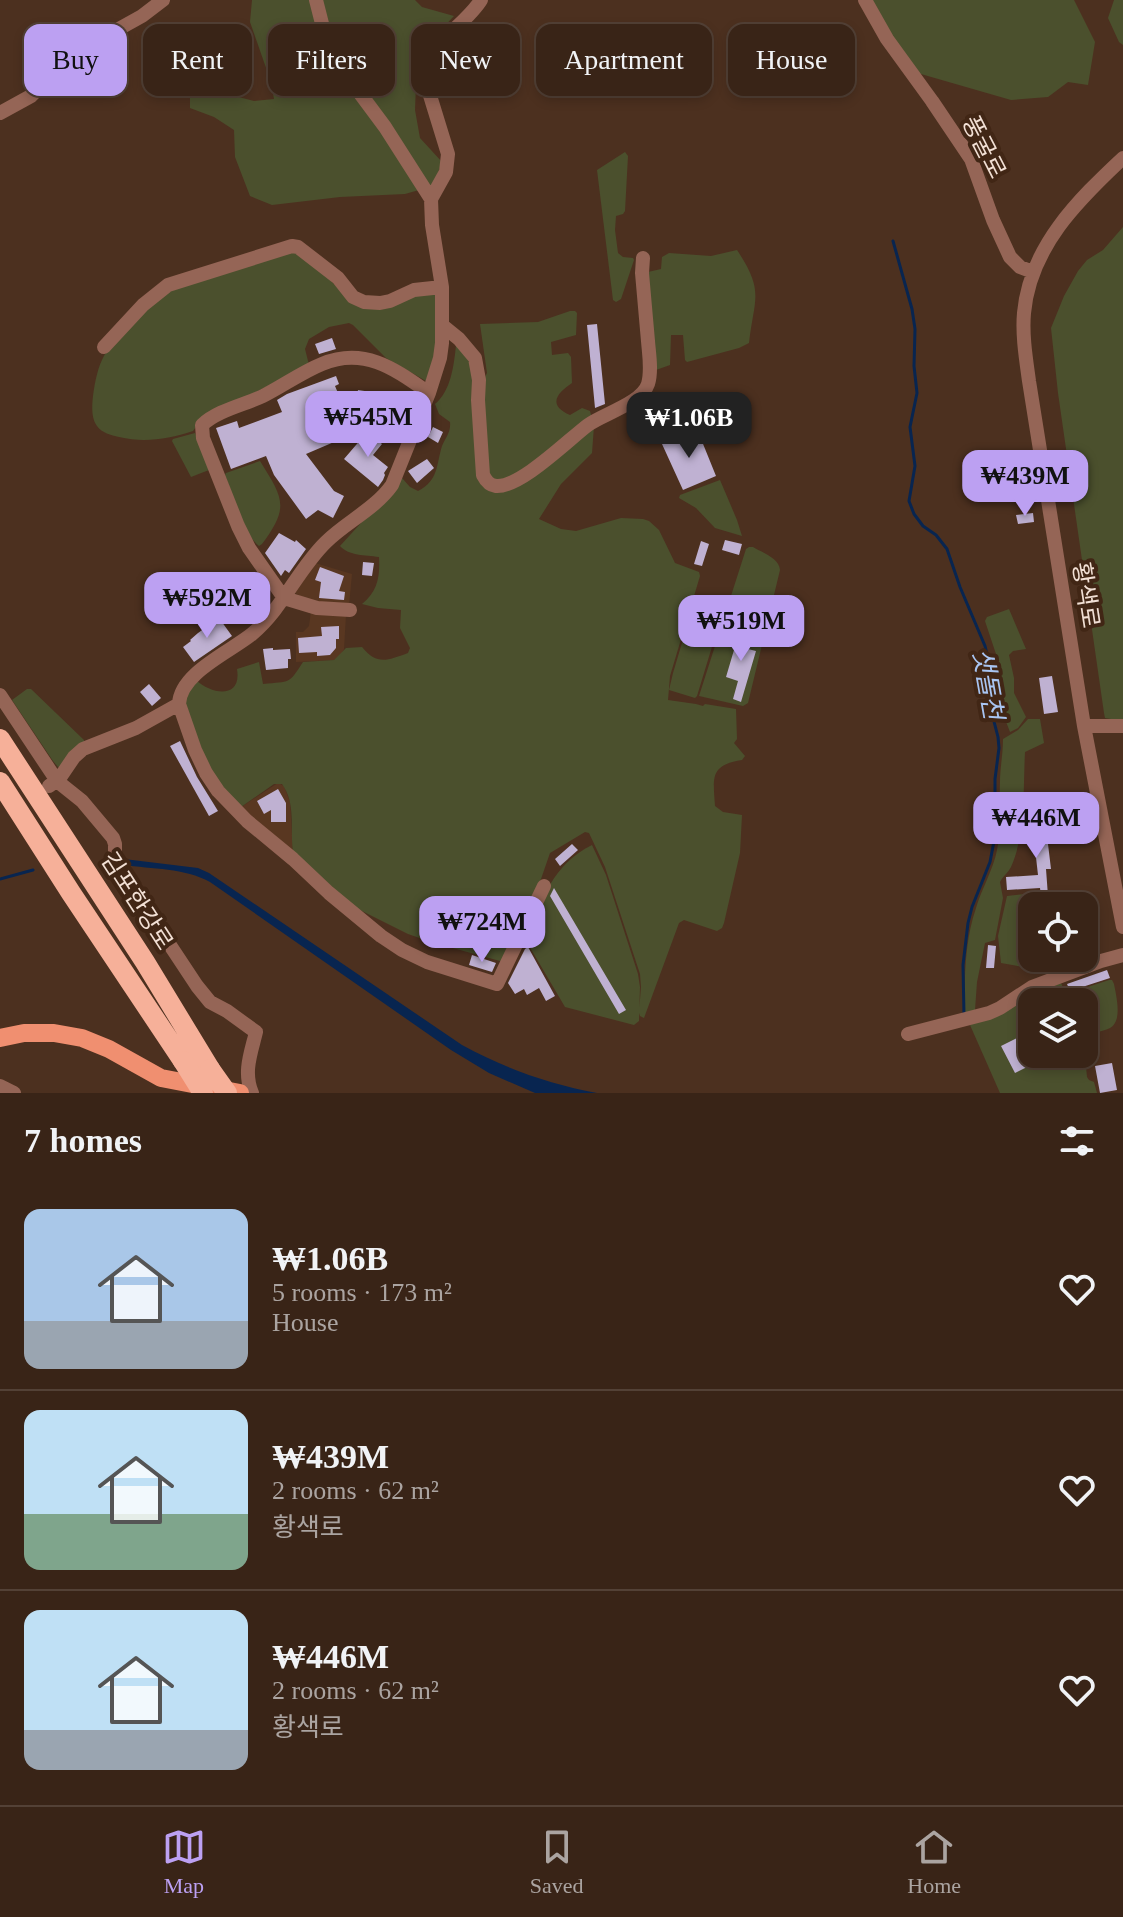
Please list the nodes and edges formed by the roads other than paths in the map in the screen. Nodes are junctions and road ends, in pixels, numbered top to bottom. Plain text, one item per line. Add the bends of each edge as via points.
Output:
1 (163, 0) edge
2 (316, 0) edge
3 (481, 0) edge
4 (865, 0) edge
5 (0, 113) edge
6 (1123, 158) edge
7 (431, 199) junction
8 (643, 258) dead end
9 (1033, 272) junction
10 (442, 287) junction
11 (443, 326) junction
12 (104, 347) dead end
13 (429, 393) junction
14 (284, 598) junction
15 (350, 610) dead end
16 (0, 695) edge
17 (179, 704) junction
18 (1084, 726) junction
19 (1123, 726) edge
20 (0, 739) edge
21 (0, 782) edge
22 (53, 784) junction
23 (544, 886) dead end
24 (1123, 927) edge
25 (1123, 955) edge
26 (908, 1034) dead end
27 (0, 1038) edge
28 (0, 1086) edge
29 (14, 1093) edge
30 (203, 1093) edge
31 (227, 1093) edge
32 (240, 1093) edge
33 (252, 1093) edge

1 - 5 street via 86,48 31,96
2 - 7 street via 331,59 376,115
3 - 7 street via 425,64 448,154 446,172
4 - 9 street, 풍굴로 via 971,159 1010,257
6 - 9 street, 황색로 via 1064,218
7 - 10 street
8 - 11 street via 647,388 506,485 491,485 483,475 475,358
9 - 18 street, 황색로 via 1024,315 1026,358
10 - 11 street
10 - 12 street via 414,290 380,303 364,302 292,246 168,285
11 - 13 street
13 - 14 street via 388,491 321,546
13 - 14 street via 383,364 348,357 323,363 202,425 238,526
14 - 15 street
14 - 17 street via 253,633 191,677
16 - 22 street
17 - 22 street via 136,728 88,745
17 - 23 street via 199,759 227,802 320,885 410,955 497,984
18 - 19 street
18 - 24 street, 황색로
20 - 31 highway, 김포한강로, bridge
21 - 30 highway, 김포한강로, bridge
22 - 33 street via 88,807 113,838 115,862 210,1002 256,1032 247,1073
25 - 26 street via 1026,990 995,1011
27 - 32 main road via 54,1033 82,1038 161,1078
28 - 29 street

